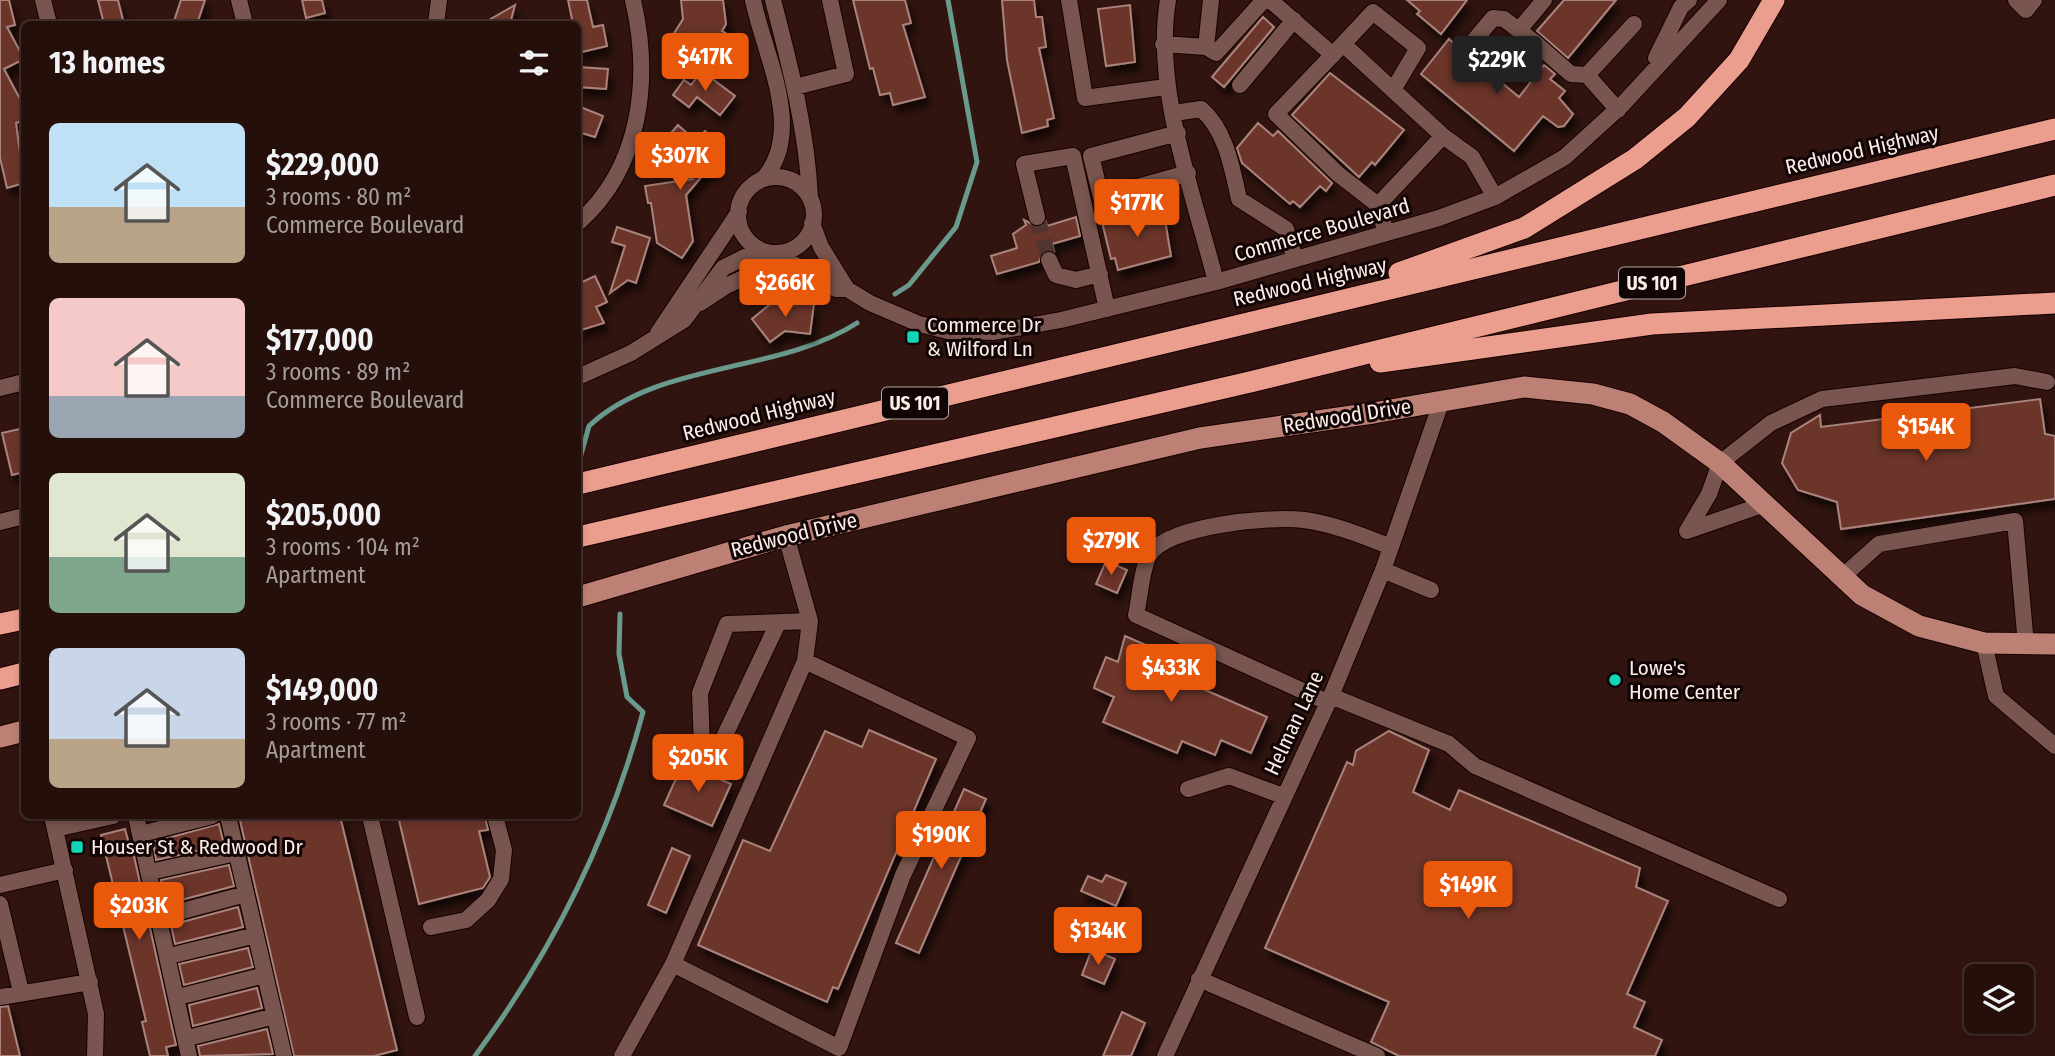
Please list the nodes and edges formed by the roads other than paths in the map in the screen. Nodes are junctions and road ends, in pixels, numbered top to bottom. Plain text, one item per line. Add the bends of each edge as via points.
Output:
1 (43, 0) edge
2 (239, 0) edge
3 (439, 0) edge
4 (633, 0) edge
5 (753, 0) edge
6 (773, 0) edge
7 (830, 0) edge
8 (1069, 0) edge
9 (1168, 0) edge
10 (1211, 0) edge
11 (1264, 0) edge
12 (1270, 0) edge
13 (1544, 0) edge
14 (1689, 0) edge
15 (1719, 0) edge
16 (1774, 0) edge
17 (2016, 0) edge
18 (2034, 0) edge
19 (1294, 20) junction
20 (48, 21) edge
21 (244, 21) edge
22 (436, 21) edge
23 (1634, 24) dead end
24 (1519, 30) junction
25 (1533, 41) junction
26 (1163, 44) junction
27 (1206, 47) junction
28 (1467, 49) dead end
29 (1338, 50) junction
30 (1504, 73) dead end
31 (1648, 74) junction
32 (1587, 75) junction
33 (1240, 85) dead end
34 (795, 87) junction
35 (1166, 87) junction
36 (1393, 90) junction
37 (1618, 110) junction
38 (1174, 113) junction
39 (2055, 129) edge
40 (1178, 132) junction
41 (1443, 136) junction
42 (1188, 173) junction
43 (763, 179) junction
44 (2055, 185) edge
45 (1495, 197) junction
46 (810, 201) junction
47 (1378, 205) junction
48 (739, 212) junction
49 (1037, 217) tunnel mouth
50 (581, 220) edge
51 (812, 223) junction
52 (1386, 233) junction
53 (767, 251) junction
54 (1295, 259) junction
55 (1049, 260) tunnel mouth
56 (800, 268) junction
57 (1100, 274) junction
58 (1216, 282) junction
59 (847, 289) junction
60 (2055, 303) edge
61 (695, 306) junction
62 (1107, 309) junction
63 (1252, 321) junction
64 (657, 334) junction
65 (581, 376) edge
66 (1250, 382) junction
67 (2047, 382) dead end
68 (21, 383) edge
69 (0, 388) edge
70 (1443, 400) junction
71 (1720, 463) junction
72 (581, 483) edge
73 (1765, 504) junction
74 (21, 517) edge
75 (0, 522) edge
76 (581, 536) edge
77 (786, 536) junction
78 (1391, 547) junction
79 (1383, 570) junction
80 (1842, 578) junction
81 (1431, 590) dead end
82 (581, 596) edge
83 (21, 620) edge
84 (810, 621) junction
85 (778, 622) junction
86 (0, 625) edge
87 (1984, 643) junction
88 (2055, 644) edge
89 (2026, 645) junction
90 (805, 661) junction
91 (21, 674) edge
92 (0, 679) edge
93 (1329, 699) junction
94 (21, 732) edge
95 (0, 737) edge
96 (2055, 746) edge
97 (1188, 789) dead end
98 (1283, 796) junction
99 (84, 819) edge
100 (137, 819) edge
101 (200, 819) edge
102 (229, 819) edge
103 (371, 819) edge
104 (496, 819) edge
105 (53, 822) edge
106 (141, 834) junction
107 (236, 853) junction
108 (65, 870) junction
109 (150, 872) junction
110 (0, 885) edge
111 (246, 894) junction
112 (1779, 899) dead end
113 (0, 904) edge
114 (160, 917) junction
115 (431, 927) dead end
116 (256, 935) junction
117 (169, 956) junction
118 (673, 964) junction
119 (265, 975) junction
120 (1199, 979) junction
121 (90, 982) junction
122 (21, 992) junction
123 (0, 997) edge
124 (178, 997) junction
125 (275, 1016) junction
126 (417, 1017) dead end
127 (188, 1038) junction
128 (837, 1052) edge
129 (95, 1056) edge
130 (189, 1056) edge
131 (284, 1056) edge
132 (622, 1056) edge
133 (1165, 1056) edge
134 (1377, 1056) edge

1 - 20 street
2 - 21 street
3 - 22 street
4 - 50 street via 643,62 638,120 618,171
5 - 43 street via 783,125 778,157
6 - 34 street, Commerce Boulevard
7 - 34 street via 846,74
8 - 35 street via 1085,98
9 - 26 street
10 - 27 street
11 - 27 street via 1216,53
12 - 19 street
13 - 24 street
14 - 31 street, Commerce Boulevard via 1681,7
15 - 31 street, Commerce Boulevard
16 - 63 highway via 1739,60 1687,117 1583,194 1484,245
17 - 18 street via 2026,10
19 - 29 street
19 - 33 street
23 - 32 street
24 - 25 street
24 - 28 street via 1504,19 1493,18
25 - 30 street
25 - 32 street via 1571,74
26 - 27 street
26 - 35 street
29 - 36 street
29 - 36 street via 1373,12 1418,48
29 - 47 street via 1276,114
31 - 37 street, Commerce Boulevard
32 - 37 street
34 - 46 street, Commerce Boulevard via 808,156
35 - 38 street
36 - 41 street
37 - 45 street, Commerce Boulevard via 1565,157
38 - 40 street
38 - 54 street via 1201,109 1212,119 1230,158 1239,199 1286,229
39 - 63 highway, Redwood Highway / US 101
40 - 42 street
40 - 42 street via 1091,156 1101,197
41 - 45 street via 1472,157
41 - 47 street
42 - 58 street
43 - 46 street via 793,180 806,190
43 - 48 street via 748,188
44 - 66 highway, US 101
45 - 52 street, Commerce Boulevard
46 - 51 street, Commerce Boulevard
47 - 52 street
48 - 53 street, Commerce Boulevard via 747,241
48 - 64 street
49 - 57 street via 1024,164 1073,156
51 - 53 street via 806,240 798,246
51 - 59 street, Commerce Boulevard
52 - 54 street, Commerce Boulevard
53 - 56 street, Commerce Boulevard
53 - 61 street via 723,268
54 - 58 street, Commerce Boulevard
55 - 57 street via 1056,275 1076,280
56 - 59 street, Commerce Boulevard via 836,289
56 - 61 street via 754,273
57 - 62 street
58 - 62 street, Commerce Boulevard
59 - 62 street, Commerce Boulevard via 919,324 971,332
60 - 66 highway via 1652,324
61 - 64 street via 684,320
63 - 72 highway, Redwood Highway / US 101
64 - 65 street via 631,353
66 - 76 highway, US 101
67 - 71 street via 2015,376 1822,399 1772,423
68 - 69 street
70 - 71 main road, Redwood Drive via 1524,387 1593,394 1630,404
70 - 77 main road, Redwood Drive via 1200,438
70 - 78 street, Helman Lane
71 - 73 main road, Redwood Drive
71 - 73 street via 1709,494 1687,531
73 - 80 main road, Redwood Drive
74 - 75 street
77 - 82 main road, Redwood Drive
77 - 84 street
78 - 79 street, Helman Lane
78 - 93 street via 1303,520 1179,534 1161,542 1148,557 1136,615
79 - 81 street
79 - 93 street, Helman Lane
80 - 87 main road, Redwood Drive via 1862,595 1919,626
80 - 89 street via 1879,544 2015,522
83 - 86 highway
84 - 85 street
84 - 90 street
85 - 85 street via 727,624 700,693 702,746 718,752
87 - 89 main road, Redwood Drive
87 - 96 street via 1996,695
88 - 89 main road, Redwood Drive
90 - 118 street
90 - 128 street via 968,738 903,875
91 - 92 highway
93 - 98 street, Helman Lane
93 - 112 street via 1449,744 1475,766
94 - 95 main road
97 - 98 street via 1229,776
98 - 120 street, Helman Lane
99 - 105 street
100 - 106 street
101 - 106 street
102 - 107 street
103 - 126 street
104 - 115 street via 504,850 501,879 488,900 466,920
105 - 108 street
106 - 109 street
107 - 109 street
107 - 111 street
108 - 110 street
108 - 121 street
109 - 114 street
111 - 114 street
111 - 116 street
113 - 122 street
114 - 117 street
116 - 117 street
116 - 119 street
117 - 124 street
118 - 128 street
118 - 132 street
119 - 124 street
119 - 125 street
120 - 133 street, Helman Lane
120 - 134 street
121 - 122 street
121 - 129 street via 96,1014
122 - 123 street
124 - 127 street
125 - 127 street
125 - 131 street
127 - 130 street

